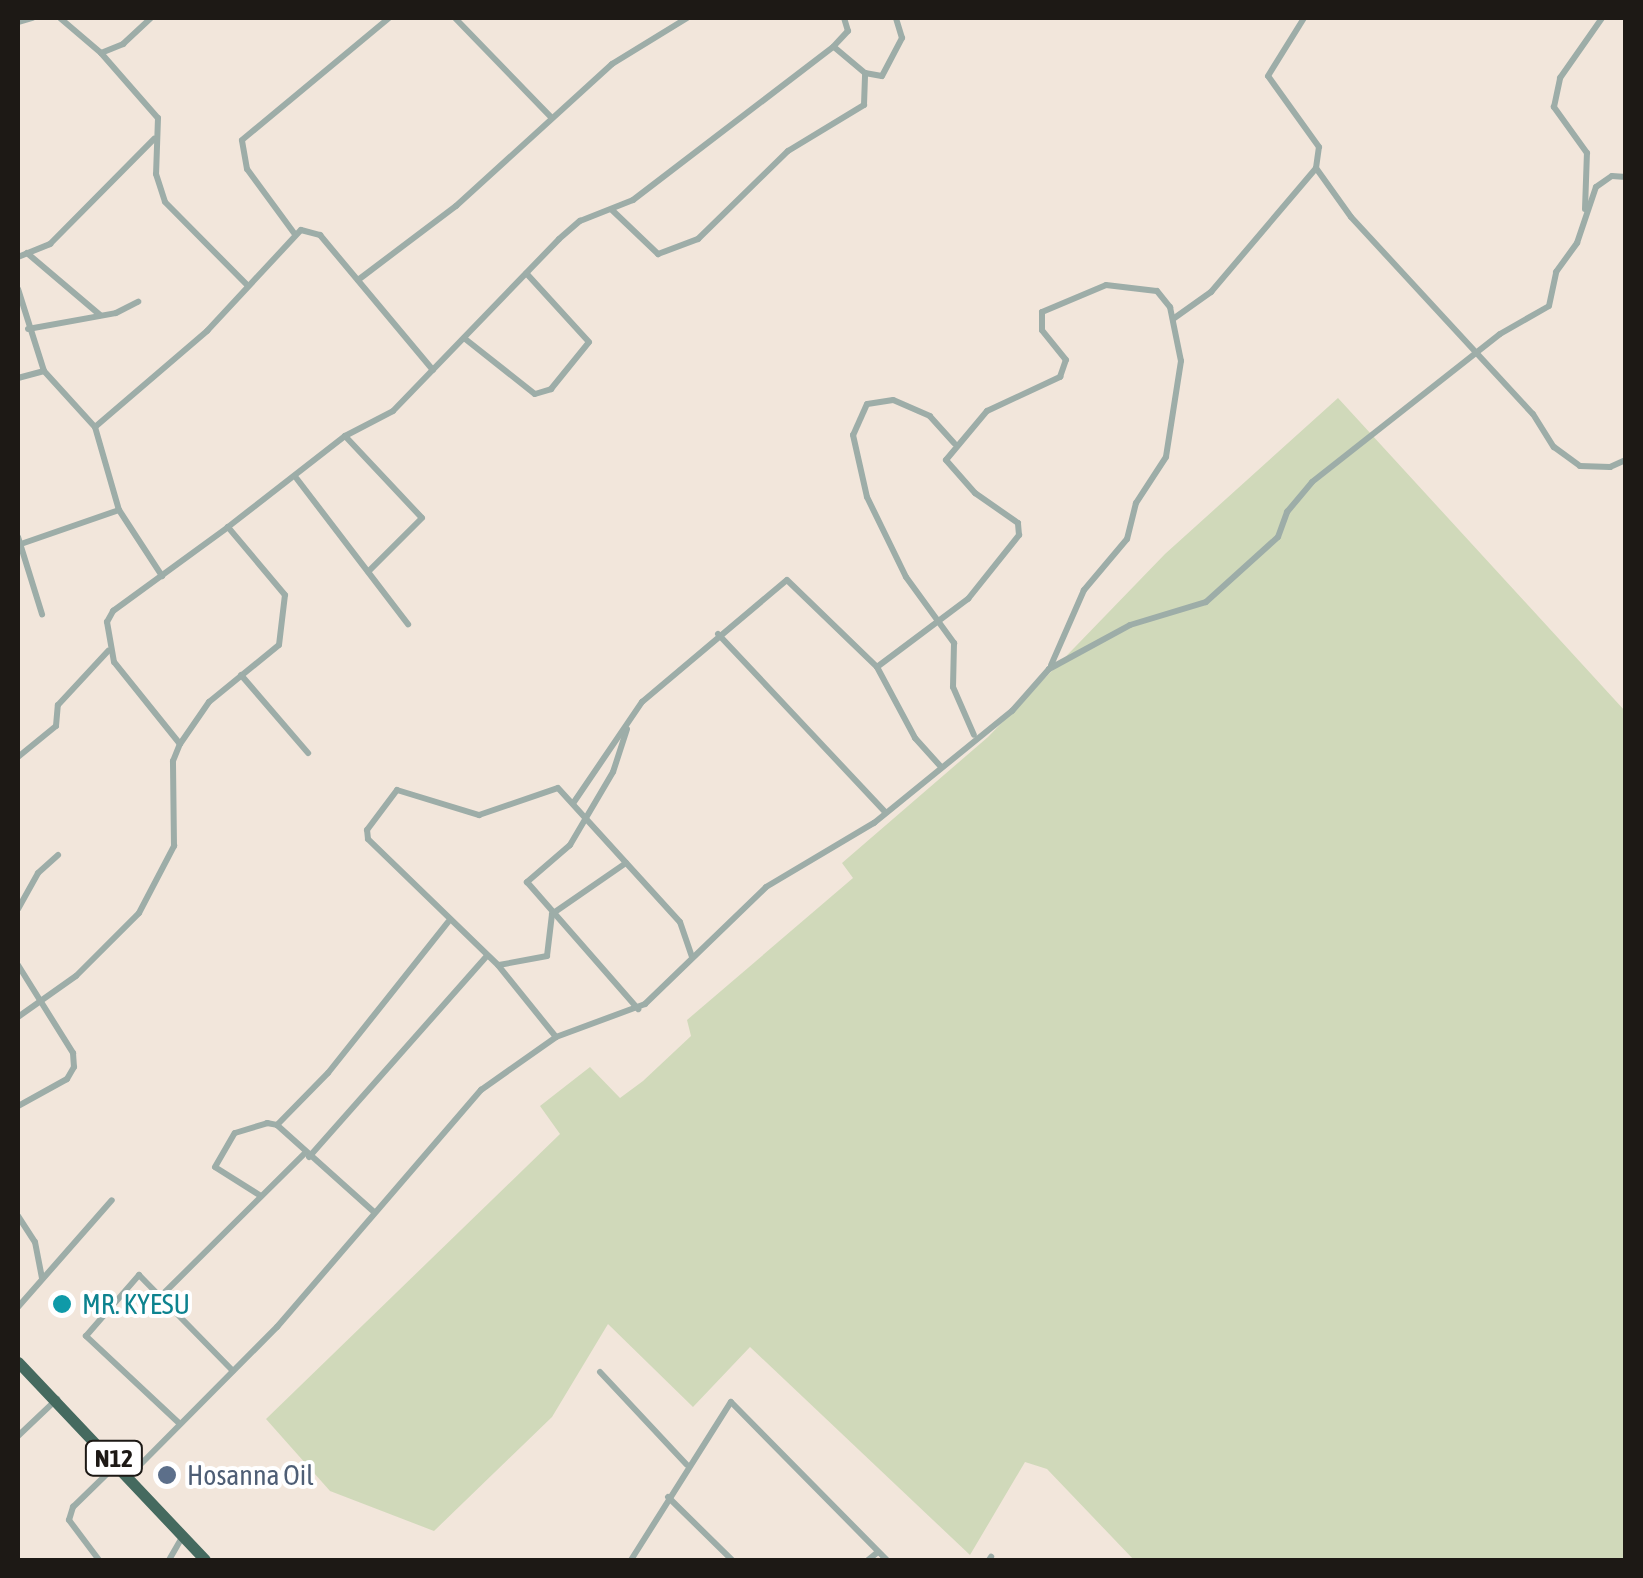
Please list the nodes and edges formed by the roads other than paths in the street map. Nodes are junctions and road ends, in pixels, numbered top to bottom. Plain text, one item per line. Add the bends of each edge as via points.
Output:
1 (32, 18) edge
2 (60, 18) edge
3 (151, 18) edge
4 (389, 18) edge
5 (456, 18) edge
6 (687, 18) edge
7 (844, 18) edge
8 (896, 18) edge
9 (1304, 18) edge
10 (1602, 18) edge
11 (18, 22) edge
12 (833, 47) junction
13 (101, 53) junction
14 (865, 73) junction
15 (552, 118) junction
16 (156, 138) junction
17 (1316, 168) junction
18 (1626, 176) edge
19 (611, 209) junction
20 (1586, 215) junction
21 (294, 233) junction
22 (27, 254) junction
23 (18, 257) edge
24 (526, 273) junction
25 (358, 280) junction
26 (246, 284) junction
27 (18, 289) edge
28 (138, 302) dead end
29 (20, 305) edge
30 (101, 316) junction
31 (1174, 318) junction
32 (28, 329) junction
33 (464, 338) junction
34 (1476, 353) junction
35 (44, 370) junction
36 (433, 370) junction
37 (18, 378) edge
38 (94, 426) junction
39 (346, 436) junction
40 (954, 443) junction
41 (1626, 460) edge
42 (296, 479) junction
43 (119, 510) junction
44 (228, 526) junction
45 (19, 542) edge
46 (368, 572) junction
47 (162, 576) junction
48 (42, 614) dead end
49 (408, 624) dead end
50 (940, 624) junction
51 (718, 634) junction
52 (108, 650) junction
53 (877, 667) junction
54 (1049, 669) junction
55 (241, 675) junction
56 (629, 723) junction
57 (974, 735) junction
58 (180, 744) junction
59 (308, 753) dead end
60 (18, 757) edge
61 (940, 766) junction
62 (574, 802) junction
63 (885, 812) junction
64 (582, 817) junction
65 (58, 855) dead end
66 (626, 863) junction
67 (18, 909) edge
68 (552, 914) junction
69 (448, 922) junction
70 (486, 957) junction
71 (692, 958) junction
72 (498, 964) junction
73 (18, 965) edge
74 (42, 1000) junction
75 (638, 1008) junction
76 (18, 1017) edge
77 (556, 1038) junction
78 (18, 1106) edge
79 (277, 1125) junction
80 (307, 1155) junction
81 (261, 1196) junction
82 (112, 1200) dead end
83 (374, 1212) junction
84 (18, 1216) edge
85 (42, 1279) junction
86 (163, 1294) junction
87 (18, 1307) edge
88 (18, 1362) edge
89 (232, 1371) junction
90 (600, 1372) dead end
91 (57, 1399) junction
92 (180, 1424) junction
93 (18, 1436) edge
94 (118, 1462) junction
95 (687, 1465) junction
96 (130, 1475) junction
97 (668, 1497) junction
98 (184, 1535) junction
99 (878, 1552) junction
100 (100, 1560) edge
101 (169, 1560) edge
102 (205, 1560) edge
103 (631, 1560) edge
104 (732, 1560) edge
105 (868, 1560) edge
106 (887, 1560) edge

1 - 11 street
2 - 13 street
3 - 13 street via 123,44
4 - 21 street via 242,140 247,169
5 - 15 street
6 - 15 street via 612,64
7 - 12 street via 848,30
8 - 14 street via 902,38 888,68 882,76
9 - 17 street via 1268,76 1319,147
10 - 20 street via 1560,78 1554,108 1584,144
12 - 14 street
12 - 19 street via 633,200
13 - 16 street via 152,106
14 - 19 street via 864,105 788,151 698,239 658,254
15 - 25 street via 442,218
16 - 22 street via 50,244
16 - 26 street via 156,174 166,202
17 - 31 street via 1211,292
17 - 34 street via 1351,217
18 - 20 street via 1603,180
19 - 24 street via 580,221
20 - 34 street via 1572,253 1556,272 1554,300
21 - 25 street via 314,230
21 - 26 street
22 - 23 street
22 - 30 street
24 - 33 street
24 - 33 street via 590,342 551,389 535,394
25 - 36 street
26 - 38 street via 207,331
27 - 29 street
28 - 30 street
29 - 32 street
30 - 32 street
31 - 40 street via 1157,291 1120,286 1047,307 1040,324 1064,354 1060,377 1009,396
31 - 54 street via 1181,362 1166,456 1130,514 1127,538 1084,590
32 - 35 street
33 - 36 street
34 - 41 street via 1569,460 1610,468
34 - 54 street via 1312,482 1286,512 1278,536 1206,602 1130,625
35 - 37 street
35 - 38 street
36 - 39 street via 382,419
38 - 43 street
39 - 42 street
39 - 46 street via 422,518
40 - 50 street via 947,451 950,468 1021,528 979,587
40 - 50 street via 930,416 894,400 866,404 853,436 866,497 906,577
42 - 44 street
42 - 46 street
43 - 45 street
43 - 47 street
44 - 47 street
44 - 55 street via 288,602 279,645
45 - 48 street
46 - 49 street
47 - 52 street via 113,611
50 - 53 street
50 - 57 street via 956,650 953,687
51 - 53 street via 786,580
51 - 56 street via 642,702
51 - 63 street
52 - 58 street
52 - 60 street via 58,704 56,726
53 - 61 street via 915,738
54 - 57 street via 1012,711
55 - 58 street via 209,702
55 - 59 street
56 - 62 street
56 - 64 street via 613,772
57 - 61 street
58 - 74 street via 173,761 174,846 139,913
61 - 63 street
62 - 64 street
62 - 69 street via 558,788 479,816 397,790 366,834
63 - 71 street via 840,848 766,888
64 - 66 street
64 - 68 street via 570,845 527,882
65 - 67 street via 38,873
66 - 68 street
66 - 71 street via 680,922
68 - 72 street via 552,952 528,964
68 - 75 street
69 - 70 street
69 - 79 street via 328,1074
70 - 72 street
70 - 80 street
71 - 75 street
72 - 77 street
73 - 74 street
74 - 76 street
74 - 78 street via 73,1053 74,1067 67,1079
75 - 77 street
77 - 83 street via 460,1109
79 - 80 street
79 - 81 street via 242,1128 215,1167
80 - 81 street
80 - 83 street
81 - 86 street
82 - 85 street
83 - 89 street
84 - 85 street via 36,1242
85 - 87 street
86 - 89 street
86 - 92 street via 140,1275 86,1336
88 - 91 highway, N12
89 - 92 street
90 - 95 street
91 - 93 street
91 - 94 highway, N12
92 - 96 street
94 - 96 highway, N12
94 - 100 street via 74,1506 69,1520
95 - 97 street
95 - 99 street via 728,1404 736,1402
96 - 98 highway, N12
97 - 103 street
97 - 104 street
98 - 101 street
98 - 102 highway, N12
99 - 105 street
99 - 106 street

